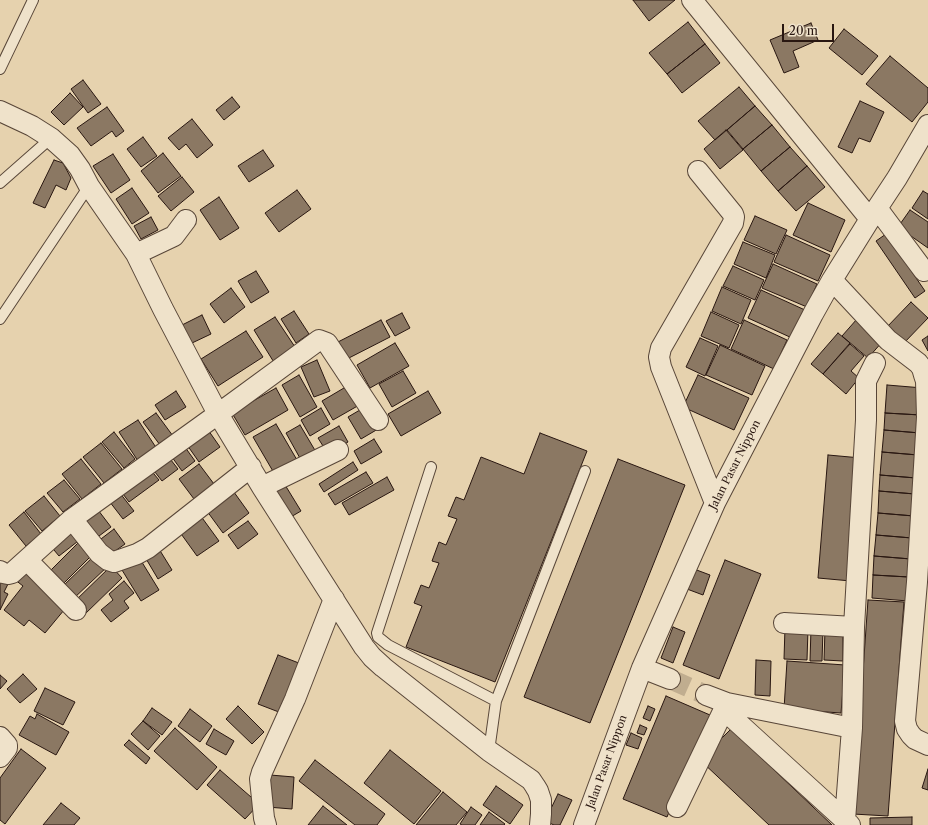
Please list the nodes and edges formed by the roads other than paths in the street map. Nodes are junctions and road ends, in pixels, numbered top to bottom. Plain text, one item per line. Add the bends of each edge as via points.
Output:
1 (33, 0) edge
2 (692, 0) edge
3 (0, 69) edge
4 (0, 111) edge
5 (928, 125) edge
6 (51, 138) junction
7 (921, 154) edge
8 (698, 171) dead end
9 (0, 183) edge
10 (89, 186) junction
11 (874, 214) junction
12 (186, 220) dead end
13 (136, 254) junction
14 (924, 271) dead end
15 (832, 280) junction
16 (0, 319) edge
17 (875, 363) dead end
18 (218, 414) junction
19 (927, 416) edge
20 (378, 420) dead end
21 (338, 450) dead end
22 (251, 467) junction
23 (431, 467) dead end
24 (585, 471) dead end
25 (262, 487) junction
26 (925, 498) edge
27 (715, 503) junction
28 (72, 519) junction
29 (26, 560) junction
30 (0, 571) edge
31 (922, 579) edge
32 (334, 599) junction
33 (76, 610) dead end
34 (784, 623) dead end
35 (854, 627) junction
36 (642, 668) junction
37 (670, 679) tunnel mouth
38 (706, 695) tunnel mouth
39 (496, 701) junction
40 (725, 707) junction
41 (852, 728) junction
42 (0, 738) edge
43 (928, 745) edge
44 (489, 751) junction
45 (0, 757) edge
46 (677, 807) dead end
47 (847, 822) edge
48 (266, 825) edge
49 (540, 825) edge
50 (584, 825) edge

1 - 3 lane
2 - 11 street
4 - 6 street
5 - 7 street, Jalan Pasar Nippon
6 - 9 lane
6 - 10 street via 70,155
7 - 11 street, Jalan Pasar Nippon via 897,178
8 - 27 street via 733,214 733,223 661,348 659,357 660,366
10 - 13 street
10 - 16 lane
11 - 14 street
11 - 15 street, Jalan Pasar Nippon
12 - 13 street via 174,236
13 - 18 street
15 - 19 street via 888,340 922,368 926,381
15 - 27 street, Jalan Pasar Nippon
17 - 35 street via 866,381
18 - 20 street via 319,340 327,343
18 - 22 street
18 - 28 street
19 - 26 street
21 - 25 street
22 - 25 street
22 - 28 street via 148,548 114,562 100,552
23 - 39 lane via 377,633 378,637 388,645
24 - 39 lane
25 - 32 street
26 - 31 street
27 - 36 street, Jalan Pasar Nippon
28 - 29 street
29 - 30 street via 12,573
29 - 33 street
31 - 43 street via 905,721 911,735
32 - 44 street via 372,657
32 - 48 street via 295,699 262,772 260,779
34 - 35 street
35 - 41 street
36 - 37 street
36 - 50 street, Jalan Pasar Nippon
38 - 40 street
39 - 44 lane
40 - 41 street
40 - 46 street
40 - 47 street
41 - 47 street
42 - 45 street via 7,745
44 - 49 street via 531,780 541,800

